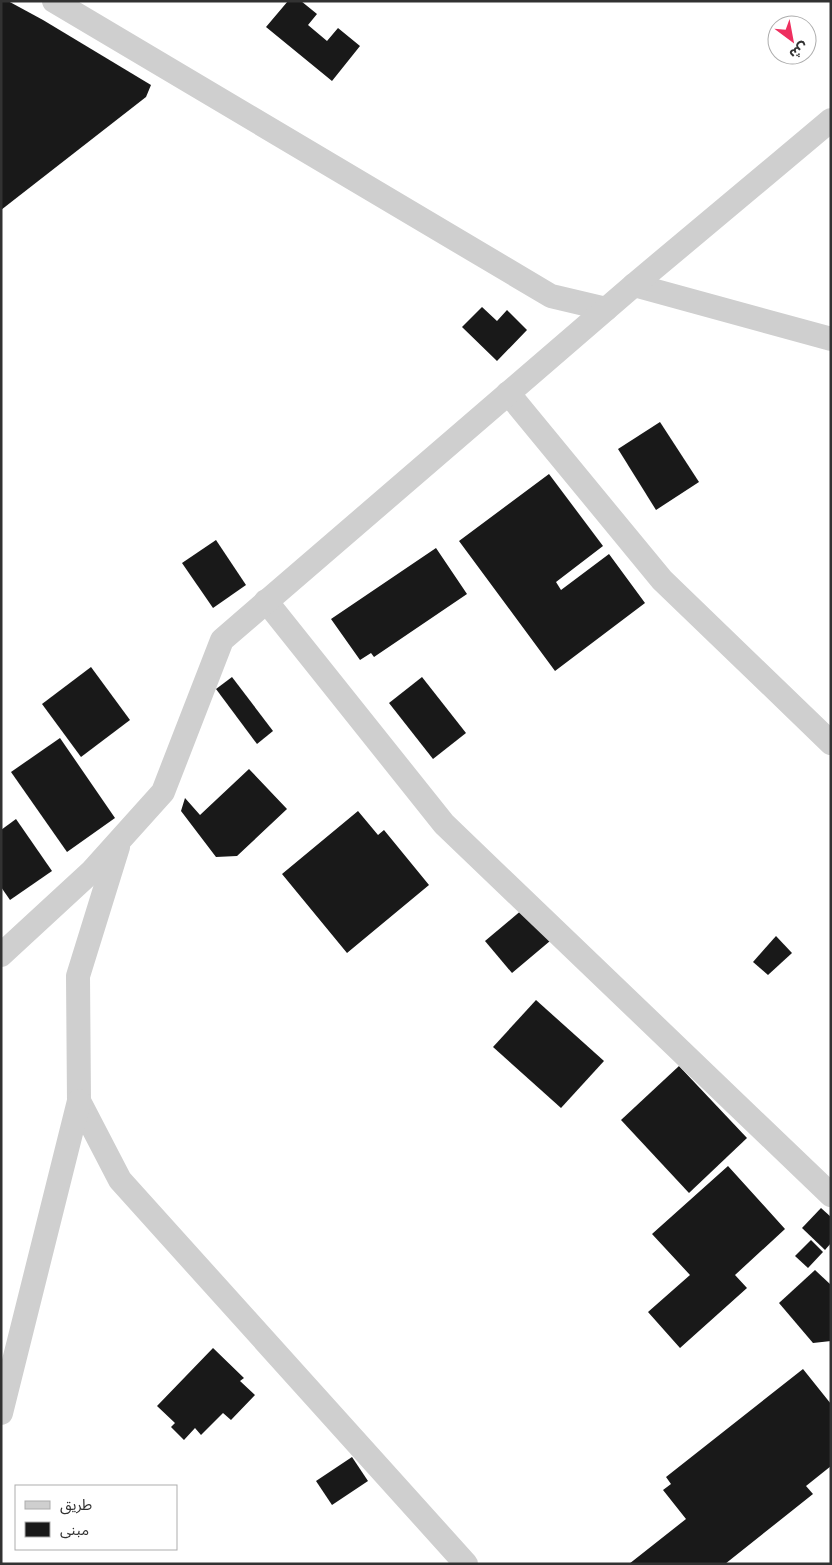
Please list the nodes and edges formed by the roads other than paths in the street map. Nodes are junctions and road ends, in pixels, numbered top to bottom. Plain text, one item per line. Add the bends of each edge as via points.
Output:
1 (54, 1) edge
2 (831, 120) edge
3 (634, 285) junction
4 (606, 309) junction
5 (831, 339) edge
6 (508, 394) junction
7 (266, 601) junction
8 (831, 743) edge
9 (120, 839) junction
10 (1, 955) edge
11 (79, 1101) junction
12 (831, 1195) edge
13 (1, 1413) edge
14 (466, 1564) edge

1 - 4 street via 551,296
2 - 3 street
3 - 4 street
3 - 5 street
4 - 6 street
6 - 7 street
6 - 8 street via 662,580
7 - 9 street via 222,640 163,792
7 - 12 street via 444,824
9 - 10 street via 92,871
9 - 11 street via 78,976
11 - 13 street
11 - 14 street via 120,1180

